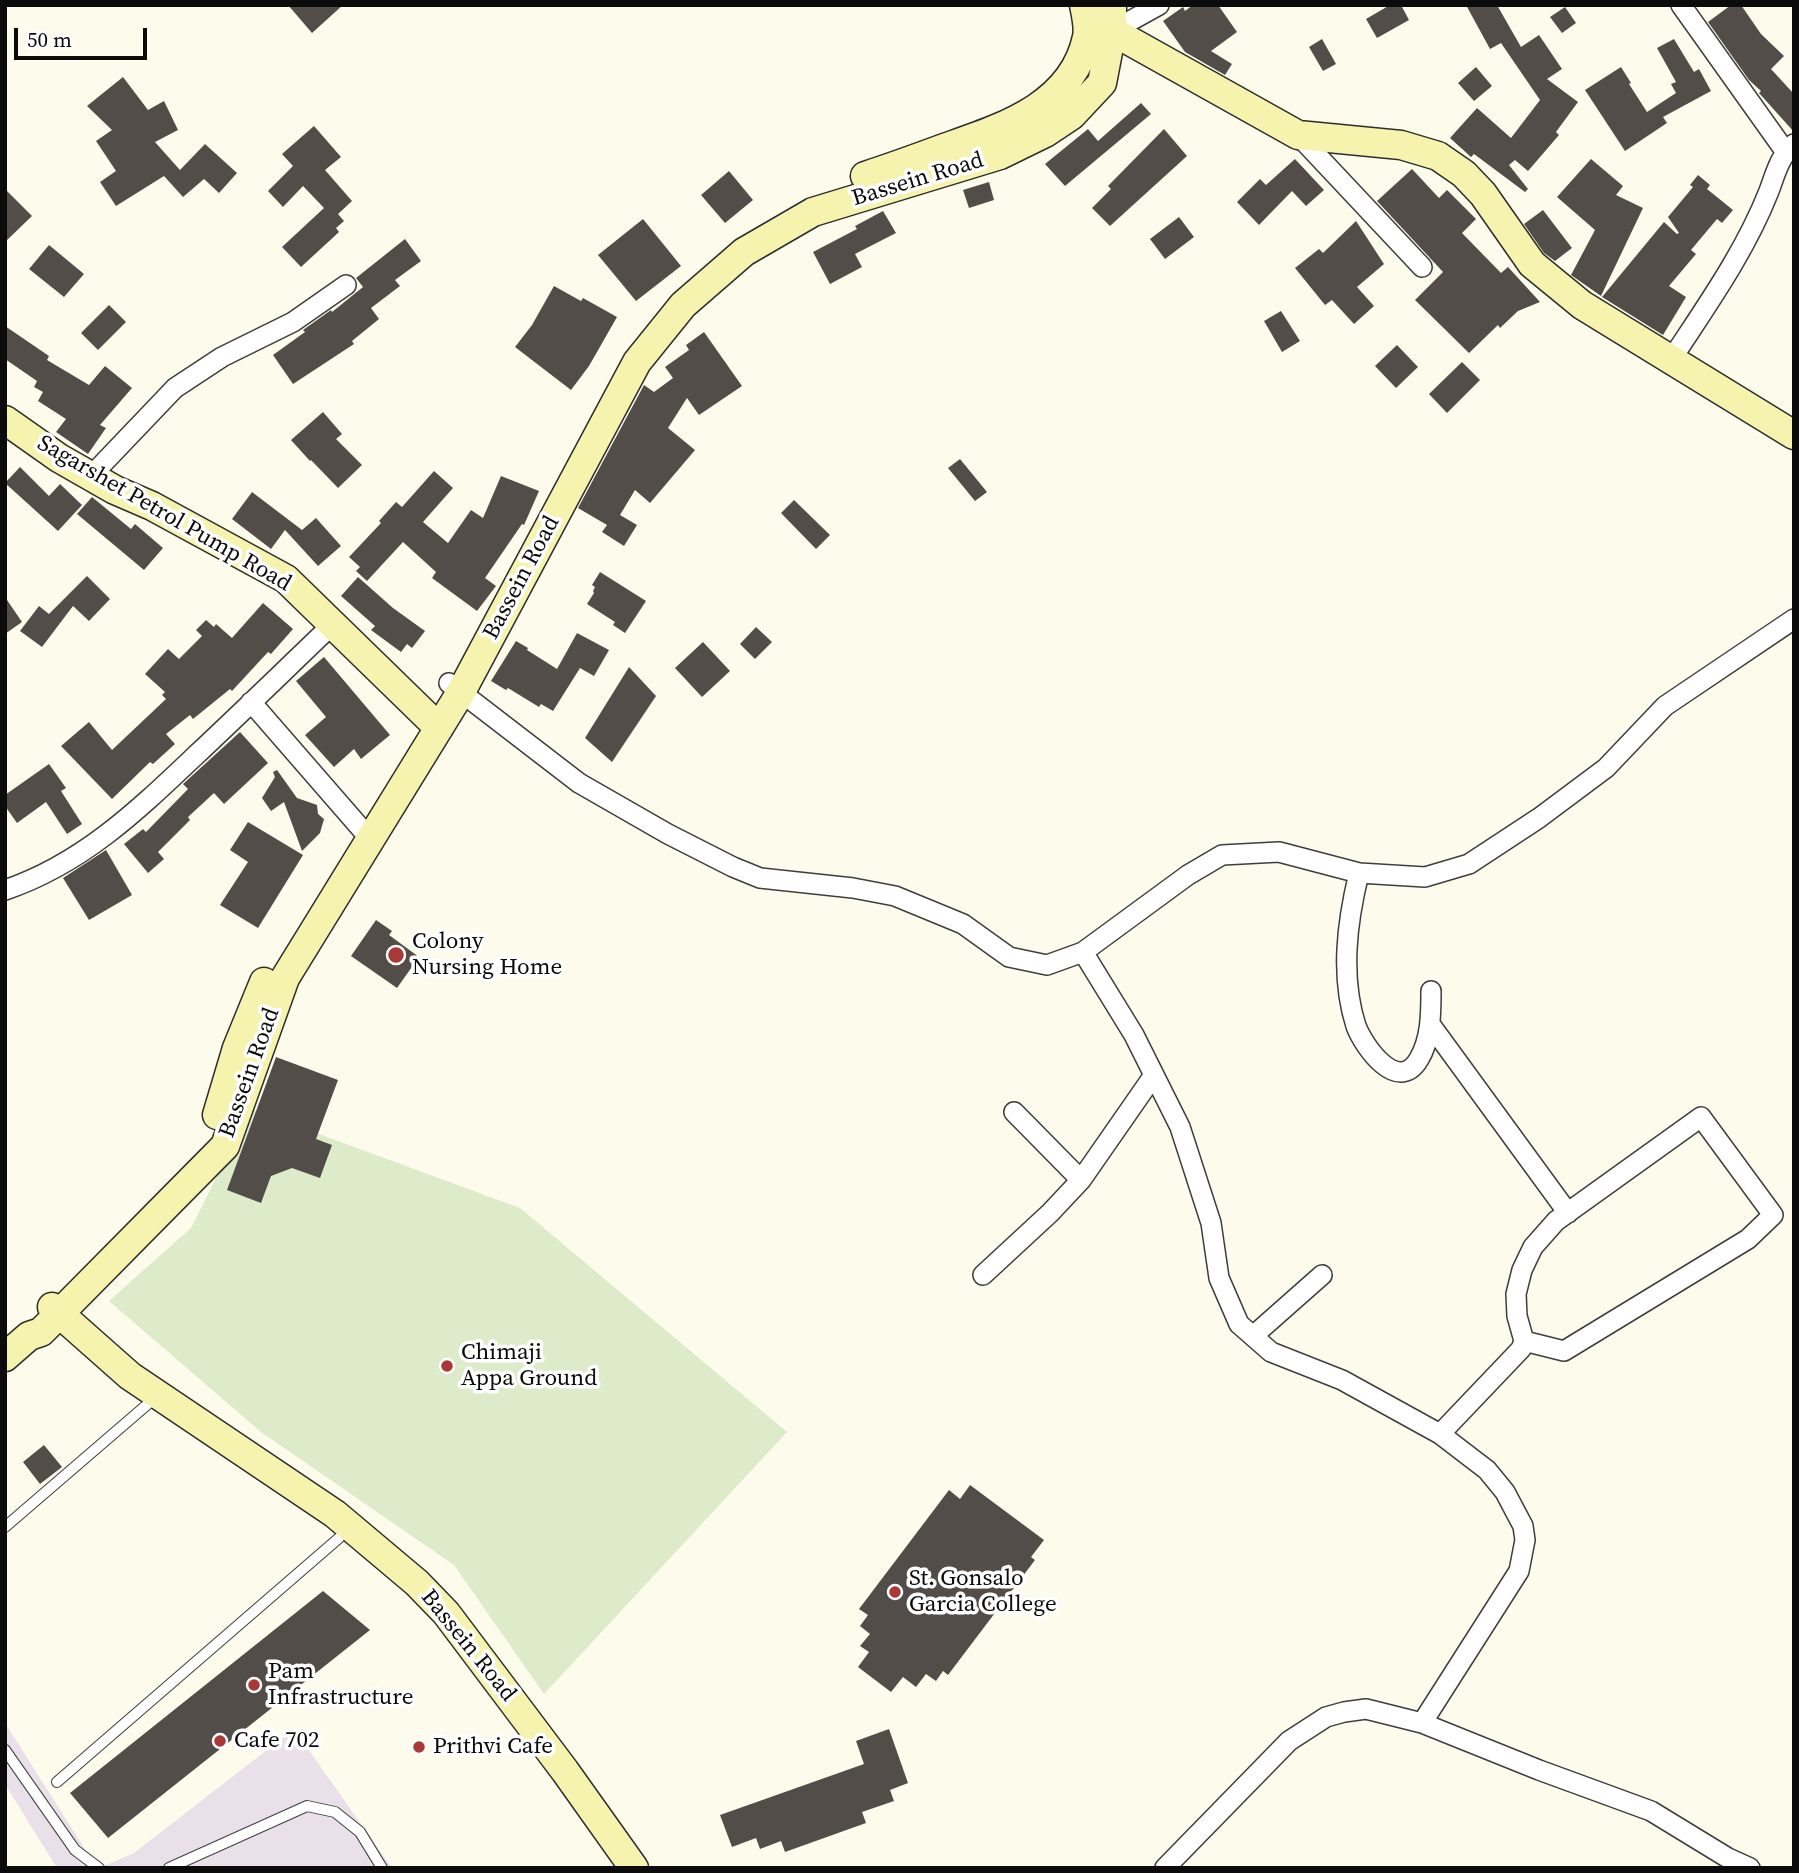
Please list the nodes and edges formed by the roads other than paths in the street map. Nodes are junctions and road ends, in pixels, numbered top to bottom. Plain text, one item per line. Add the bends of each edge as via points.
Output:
1 (1084, 5) edge
2 (1159, 5) edge
3 (1681, 5) edge
4 (1104, 23) edge
5 (1298, 135) junction
6 (1789, 148) edge
7 (1422, 267) dead end
8 (346, 285) dead end
9 (1671, 360) junction
10 (5, 420) edge
11 (1794, 435) edge
12 (91, 475) junction
13 (1794, 619) edge
14 (333, 624) junction
15 (455, 687) junction
16 (251, 702) junction
17 (433, 722) junction
18 (365, 834) junction
19 (1359, 873) junction
20 (5, 891) edge
21 (1083, 953) junction
22 (1432, 991) dead end
23 (1430, 1024) junction
24 (1154, 1075) junction
25 (1014, 1112) dead end
26 (1081, 1180) junction
27 (1568, 1213) junction
28 (983, 1275) dead end
29 (1322, 1275) dead end
30 (46, 1320) junction
31 (1253, 1336) junction
32 (1524, 1341) junction
33 (5, 1356) edge
34 (152, 1401) junction
35 (1440, 1434) junction
36 (5, 1527) edge
37 (339, 1538) junction
38 (1422, 1723) junction
39 (5, 1750) edge
40 (57, 1782) dead end
41 (99, 1868) edge
42 (169, 1868) edge
43 (382, 1868) edge
44 (614, 1868) edge
45 (634, 1868) edge
46 (1165, 1868) edge
47 (1750, 1868) edge

1 - 4 main road
2 - 4 street
3 - 6 street
4 - 5 main road
4 - 15 main road, Bassein Road via 1064,85 1034,112 993,131 801,197 732,239 674,295 626,349 597,397
4 - 15 main road, Bassein Road via 1102,83 1072,115 1000,155 813,212 744,252 683,305 637,362
5 - 7 street
5 - 9 main road via 1401,145 1438,156 1483,194 1532,264 1582,305
6 - 9 street via 1738,258
8 - 12 street via 293,322 222,357 175,388
9 - 11 main road
10 - 12 main road, Sagarshet Petrol Pump Road
12 - 14 main road, Sagarshet Petrol Pump Road via 286,579
13 - 19 street via 1665,706 1606,768 1469,864 1425,877
14 - 16 street
14 - 17 main road, Sagarshet Petrol Pump Road
15 - 17 main road, Bassein Road
15 - 21 street via 579,783 733,867 760,878 895,896 963,924 1009,957 1047,965
16 - 18 street
16 - 20 street via 100,841
17 - 18 main road, Bassein Road
18 - 30 main road, Bassein Road via 269,970 237,1048 209,1138
19 - 21 street via 1279,852 1222,855 1188,874
19 - 23 street via 1349,916 1347,955 1349,997 1357,1028 1373,1056 1397,1071 1418,1062
21 - 24 street
22 - 23 street
23 - 27 street
24 - 26 street
24 - 31 street via 1180,1127 1211,1223 1219,1278 1239,1324
25 - 26 street
26 - 28 street
27 - 32 street via 1533,1247 1522,1270 1515,1305
27 - 32 street via 1702,1117 1773,1215 1748,1239 1564,1351
29 - 31 street
30 - 33 main road
30 - 34 main road, Bassein Road
31 - 35 street via 1271,1352 1342,1380
32 - 35 street via 1512,1360
34 - 36 lane
34 - 37 main road, Bassein Road
34 - 45 main road, Bassein Road via 335,1514 416,1583 446,1614
35 - 38 street via 1487,1470 1505,1492 1523,1525 1525,1540 1519,1571
37 - 40 lane
37 - 44 main road, Bassein Road via 433,1620
38 - 46 street via 1366,1709 1326,1717 1289,1741
38 - 47 street via 1651,1811
39 - 41 lane via 75,1850
42 - 43 lane via 307,1806 335,1812 360,1832

